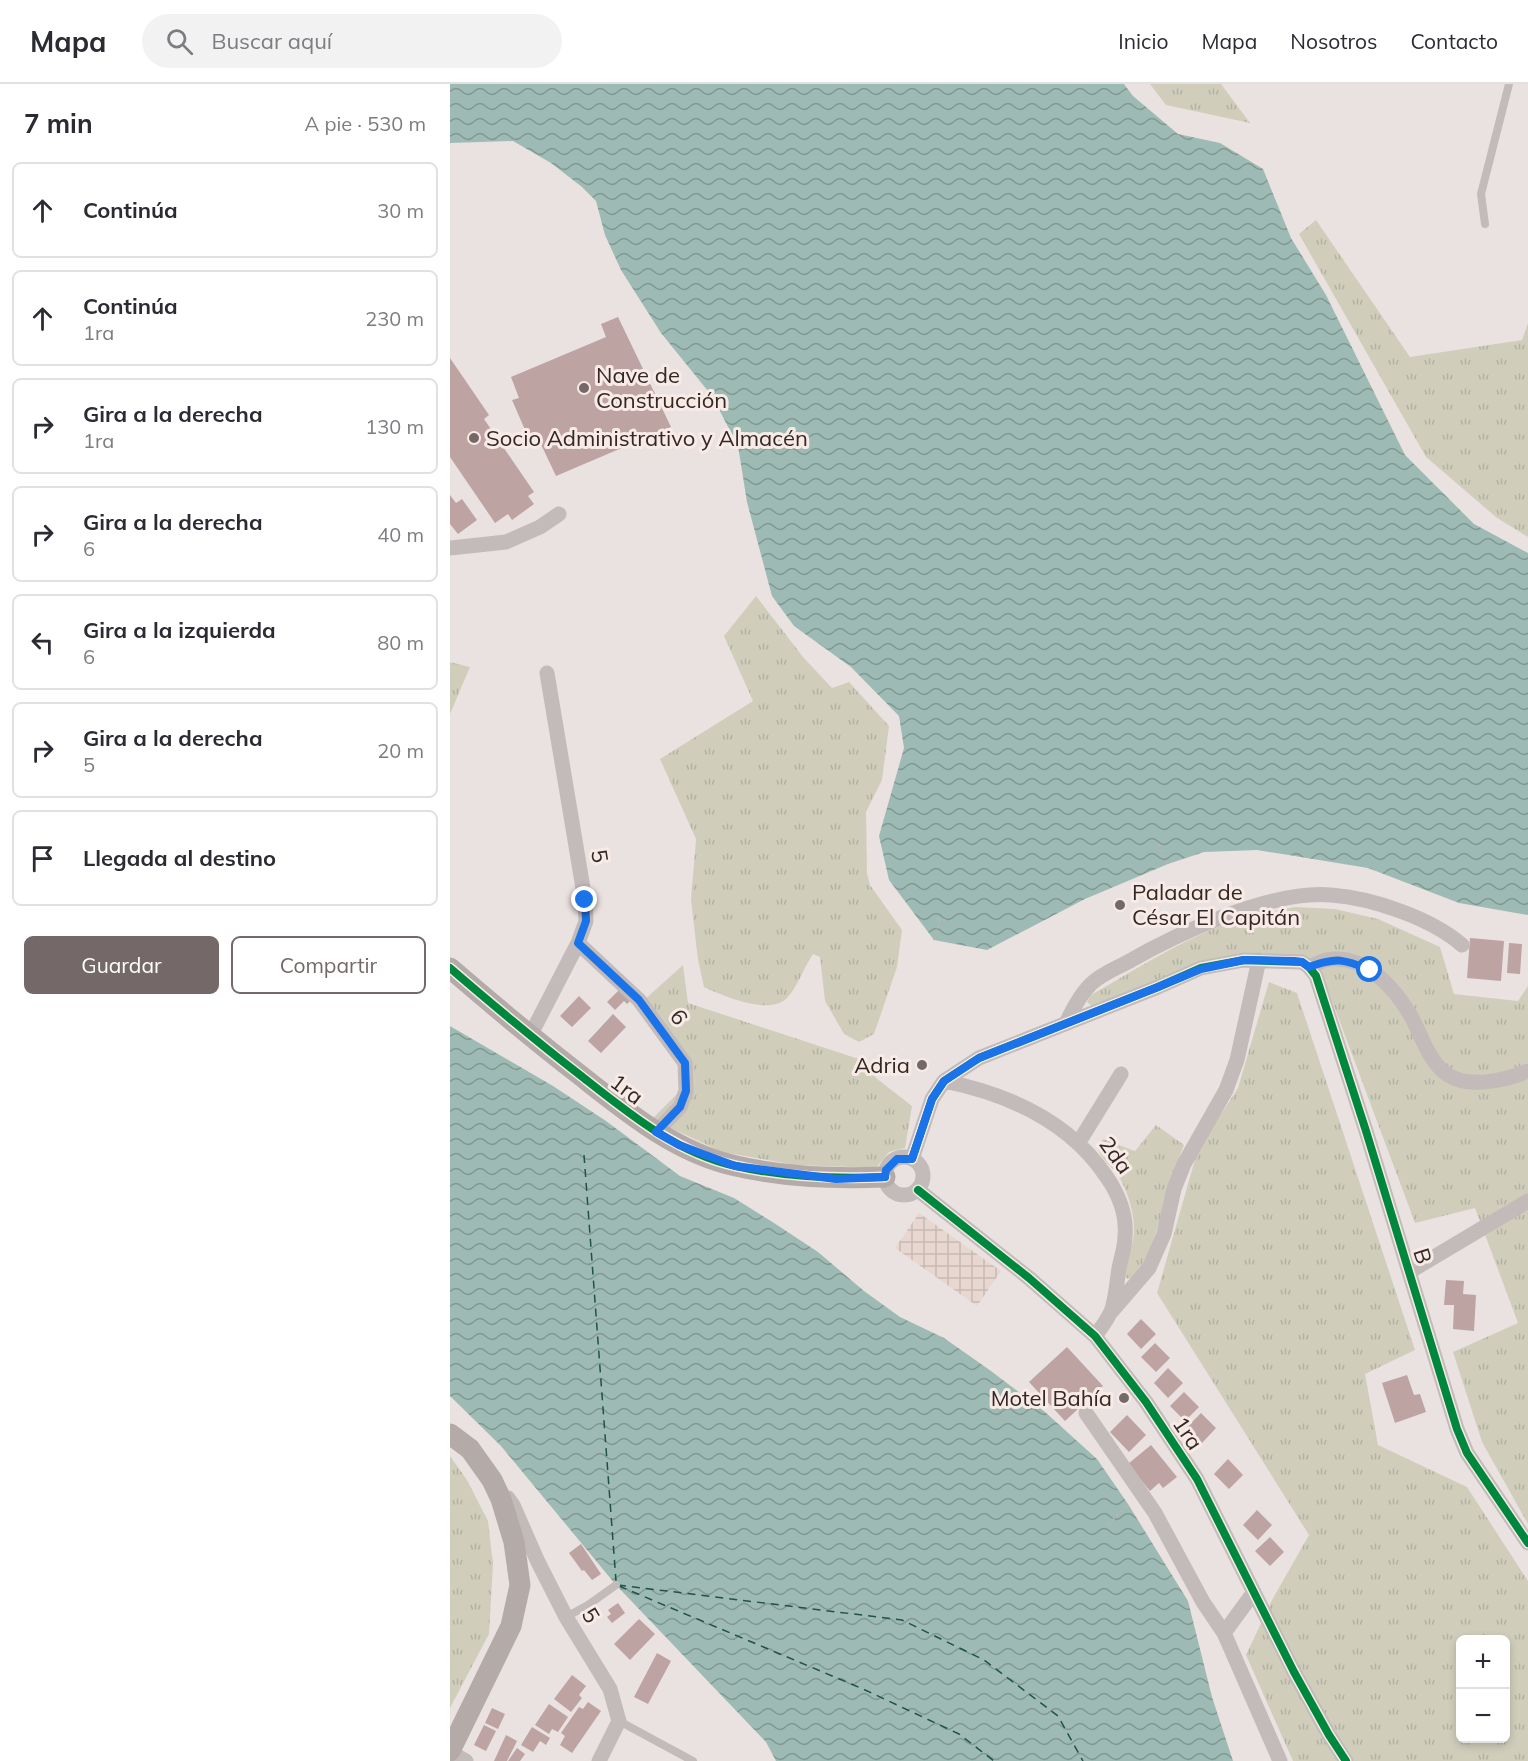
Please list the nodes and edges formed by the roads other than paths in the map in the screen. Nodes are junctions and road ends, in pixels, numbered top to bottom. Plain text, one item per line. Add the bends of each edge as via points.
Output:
1 (1509, 84) edge
2 (1485, 224) dead end
3 (559, 514) dead end
4 (450, 548) edge
5 (547, 673) dead end
6 (578, 943) junction
7 (1462, 945) dead end
8 (1260, 960) junction
9 (1309, 967) junction
10 (450, 968) edge
11 (1066, 1023) junction
12 (530, 1036) junction
13 (1528, 1071) edge
14 (1121, 1074) dead end
15 (944, 1081) junction
16 (656, 1132) junction
17 (1079, 1142) junction
18 (912, 1159) junction
19 (885, 1177) junction
20 (918, 1190) junction
21 (1528, 1201) edge
22 (1409, 1272) junction
23 (1112, 1311) junction
24 (1095, 1336) junction
25 (1086, 1413) dead end
26 (450, 1434) edge
27 (501, 1499) junction
28 (1528, 1543) edge
29 (616, 1585) dead end
30 (1254, 1592) junction
31 (566, 1617) junction
32 (1224, 1633) junction
33 (619, 1721) junction
34 (450, 1752) edge
35 (466, 1761) edge
36 (599, 1761) edge
37 (693, 1761) edge
38 (1280, 1761) edge
39 (1346, 1761) edge

1 - 2 lane via 1481,194
3 - 4 street via 506,542
5 - 6 street, 5 via 585,900 586,921
6 - 12 street, 5
6 - 16 street, 6 via 639,1000 685,1063 686,1091 680,1107
7 - 11 street via 1425,920 1392,908 1332,895 1275,900 1187,932 1114,969 1092,983
8 - 9 street via 1302,962
8 - 11 street via 1201,969
8 - 23 street via 1240,1049 1226,1090 1184,1164 1164,1234 1149,1268
9 - 13 street via 1327,960 1348,961 1386,981 1425,1046 1449,1076 1478,1083
9 - 22 street, B via 1316,976
10 - 12 street, 1ra
11 - 15 street via 979,1058
12 - 16 street, 1ra
14 - 17 street
15 - 17 street, 2da via 1015,1102
15 - 18 street via 932,1099
16 - 19 street, 1ra via 735,1166 836,1179
17 - 23 street, 2da via 1113,1186 1122,1207 1125,1236
18 - 19 street via 897,1159 886,1170
18 - 20 street via 923,1176
19 - 20 street via 897,1194 904,1196
20 - 24 street, 1ra
21 - 22 street
22 - 28 street, B via 1467,1453
23 - 24 street, 2da
24 - 30 street, 1ra via 1146,1402 1197,1479
25 - 32 street via 1155,1514
26 - 27 street via 470,1449
27 - 31 street, 5 via 508,1498 513,1504
27 - 34 street via 514,1542 519,1585 511,1626
29 - 31 lane
30 - 32 street
30 - 39 street, 1ra
31 - 33 street, 5 via 610,1689
32 - 38 street
33 - 36 street
33 - 37 lane
34 - 35 street

